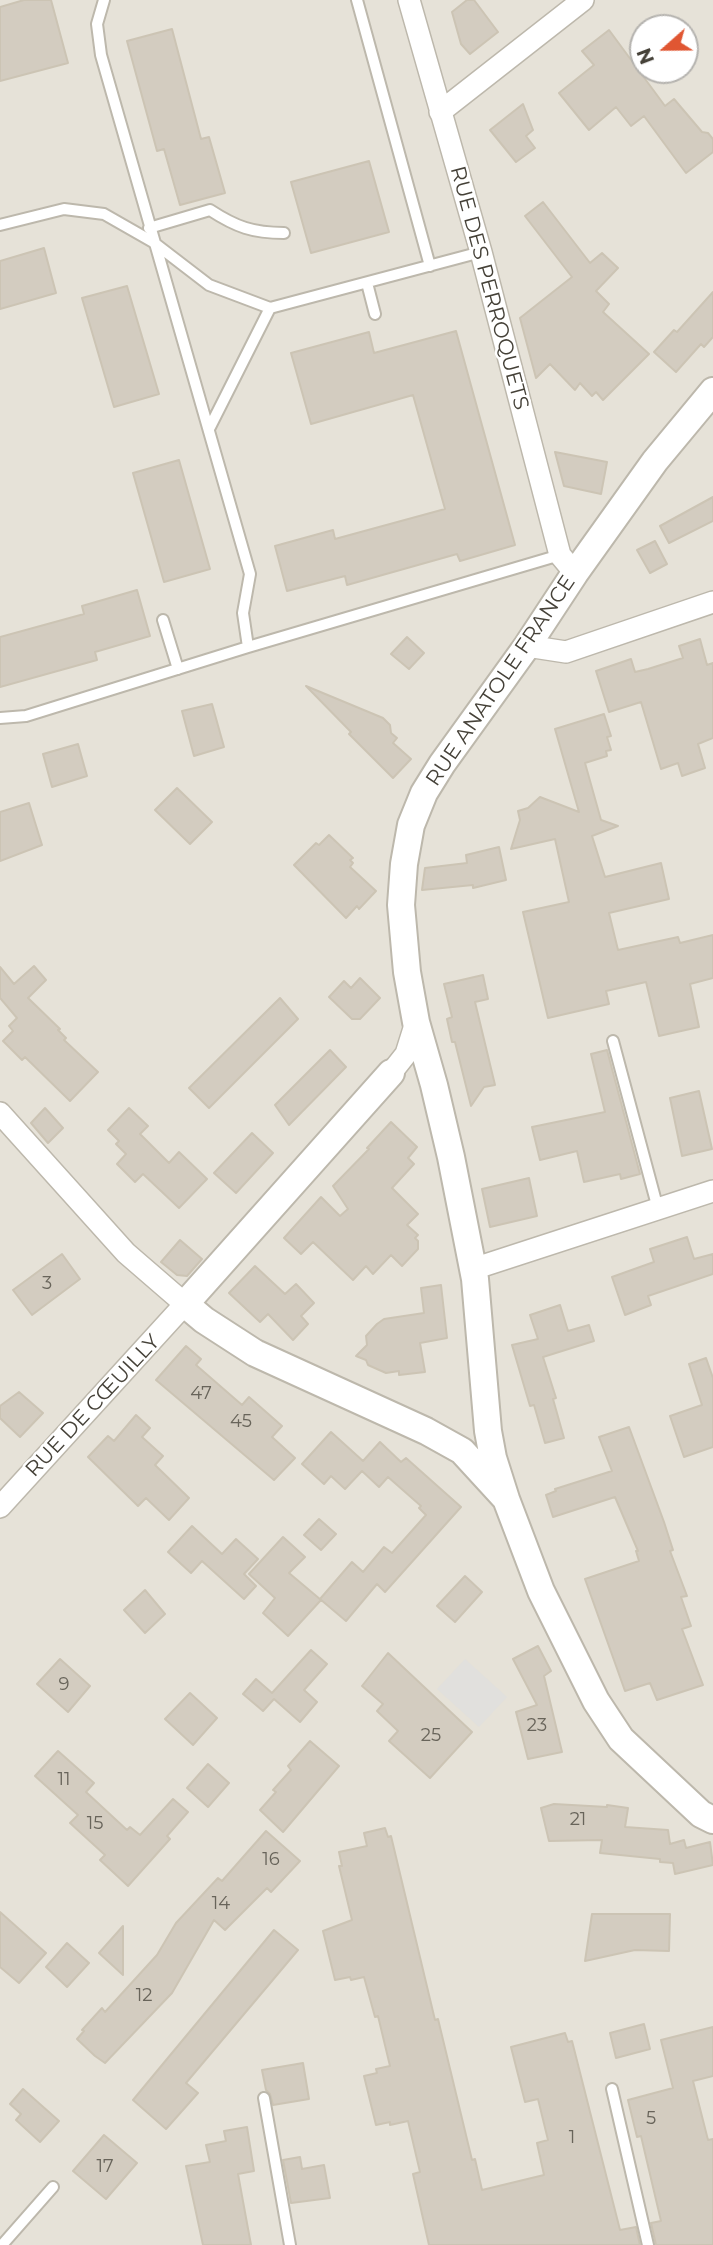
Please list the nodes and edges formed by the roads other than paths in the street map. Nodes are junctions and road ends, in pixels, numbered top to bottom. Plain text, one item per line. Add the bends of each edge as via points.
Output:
1 (104, 0) edge
2 (357, 0) edge
3 (409, 0) edge
4 (583, 0) edge
5 (440, 112) junction
6 (0, 225) edge
7 (149, 228) junction
8 (284, 233) dead end
9 (153, 242) junction
10 (481, 252) junction
11 (430, 266) junction
12 (367, 283) junction
13 (270, 308) junction
14 (375, 314) dead end
15 (713, 391) edge
16 (210, 427) junction
17 (567, 564) junction
18 (713, 602) edge
19 (163, 620) dead end
20 (527, 646) junction
21 (248, 647) junction
22 (178, 669) junction
23 (0, 718) edge
24 (416, 1022) junction
25 (614, 1041) dead end
26 (391, 1073) junction
27 (434, 1085) junction
28 (0, 1113) edge
29 (713, 1191) edge
30 (658, 1209) junction
31 (473, 1269) junction
32 (185, 1304) junction
33 (488, 1431) junction
34 (462, 1451) junction
35 (506, 1499) junction
36 (0, 1507) edge
37 (713, 1820) edge
38 (612, 2090) dead end
39 (264, 2098) dead end
40 (52, 2187) dead end
41 (2, 2245) edge
42 (290, 2245) edge
43 (649, 2245) edge

1 - 7 lane via 97,24 101,55
2 - 11 lane
3 - 5 street, RUE DES PERROQUETS
4 - 5 street
5 - 10 street, RUE DES PERROQUETS
6 - 9 lane via 64,209 104,214
7 - 8 lane via 210,210 234,225
7 - 9 lane
9 - 13 lane via 209,285
9 - 16 lane
10 - 11 lane
10 - 17 street, RUE DES PERROQUETS
11 - 12 lane
12 - 13 lane
12 - 14 lane
13 - 16 lane
15 - 17 street, RUE ANATOLE FRANCE
16 - 21 lane via 250,574 243,613
17 - 20 street, RUE ANATOLE FRANCE
17 - 21 lane
18 - 20 street via 566,652
19 - 22 lane
20 - 24 street, RUE ANATOLE FRANCE via 442,764 411,825 401,905
21 - 22 lane
22 - 23 lane via 26,716
24 - 26 street, RUE ANATOLE FRANCE via 410,1045
24 - 27 street
25 - 30 lane
26 - 27 street via 413,1073
26 - 32 street, RUE ANATOLE FRANCE
27 - 31 street
28 - 32 street via 126,1254
29 - 30 street
30 - 31 street
31 - 33 street
32 - 34 street via 255,1353
32 - 36 street, RUE DE CŒUILLY
33 - 34 street via 479,1446
33 - 35 street
34 - 35 street
35 - 37 street via 541,1591 596,1701 621,1739
38 - 43 lane
39 - 42 lane
40 - 41 lane

